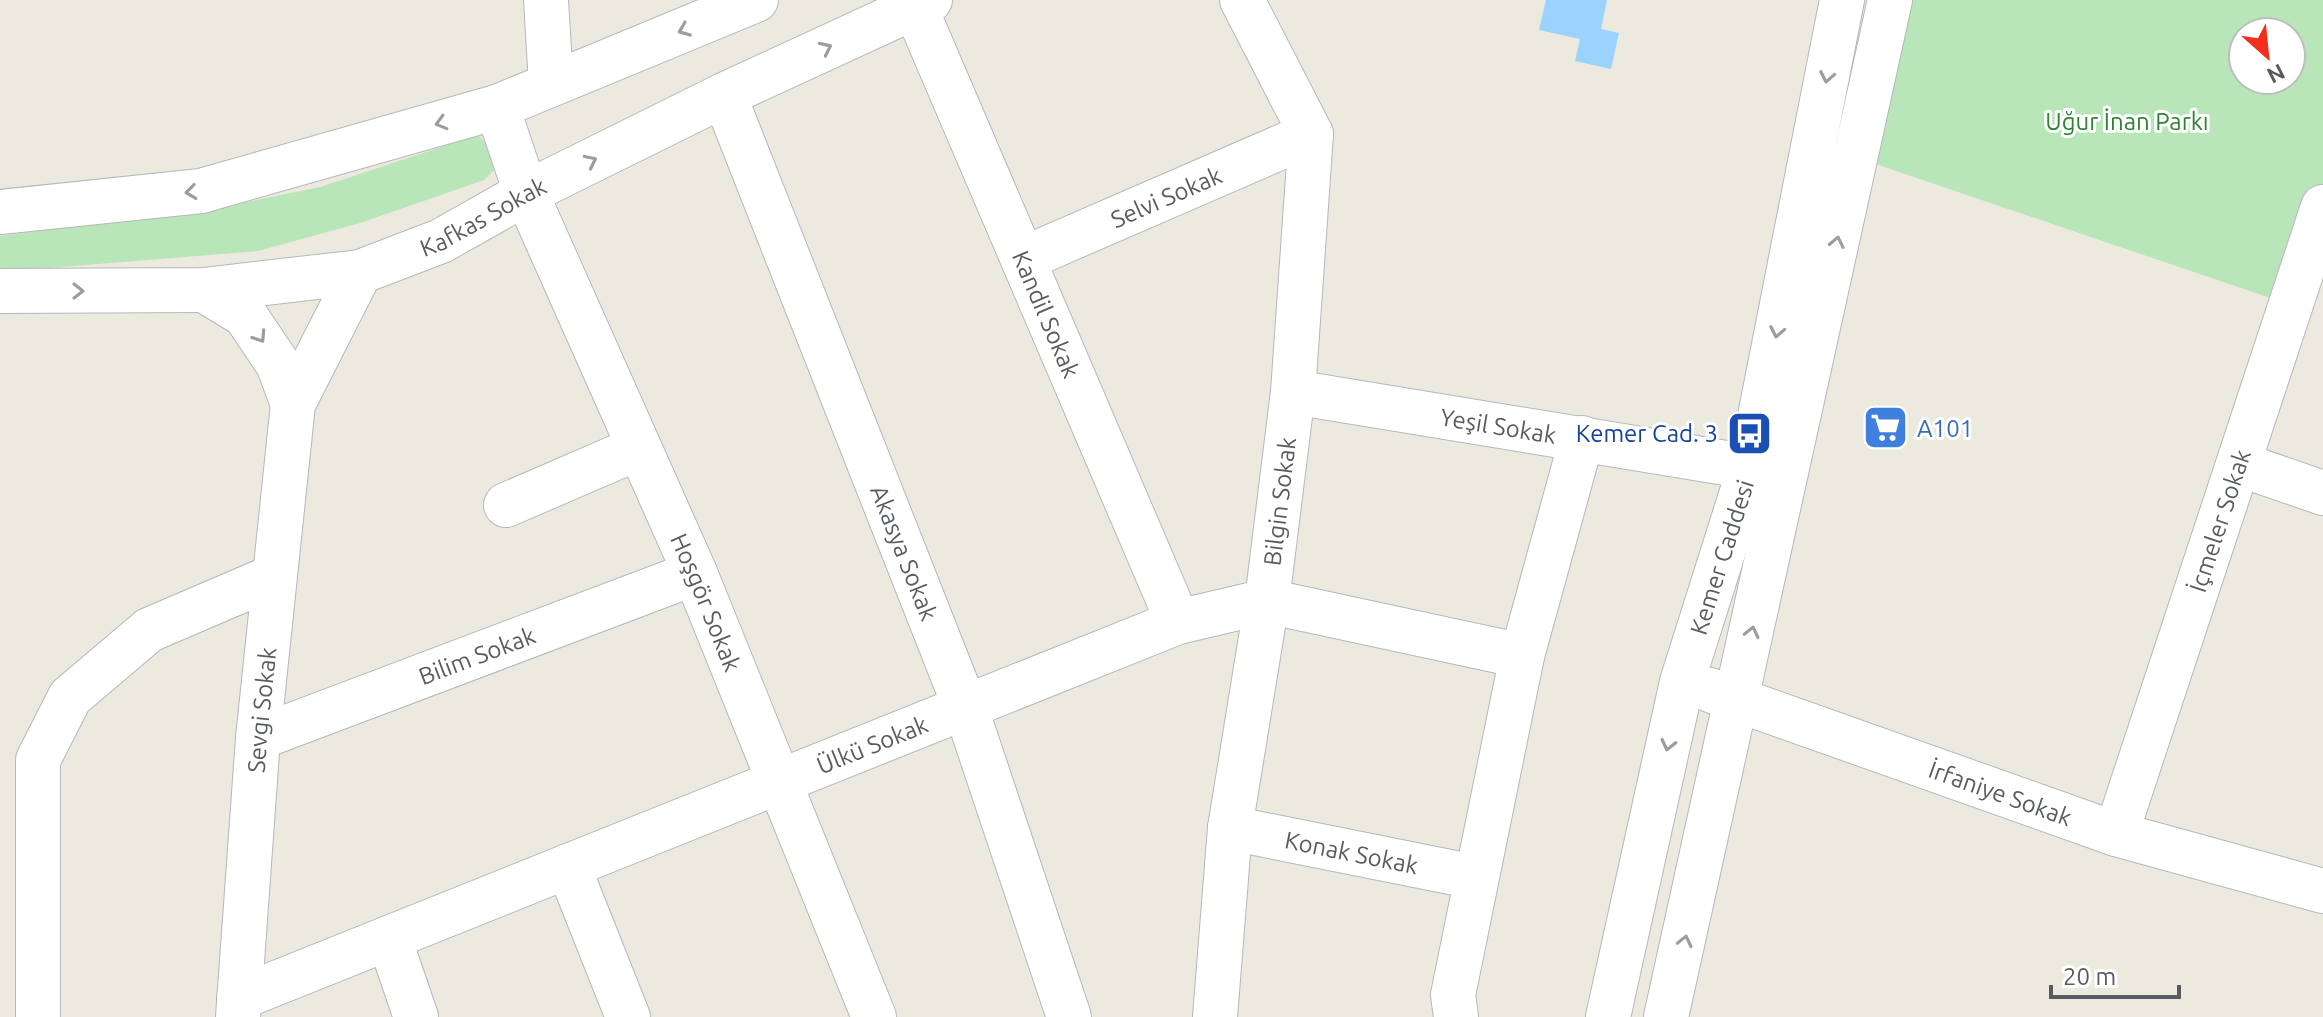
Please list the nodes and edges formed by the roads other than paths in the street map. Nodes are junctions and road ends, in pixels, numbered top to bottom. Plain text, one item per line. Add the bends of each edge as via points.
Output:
1 (546, 0) edge
2 (756, 0) edge
3 (1242, 0) edge
4 (1842, 0) edge
5 (1890, 0) edge
6 (923, 3) edge
7 (551, 84) junction
8 (724, 95) junction
9 (497, 107) junction
10 (1311, 134) junction
11 (526, 193) junction
12 (2323, 207) edge
13 (0, 212) edge
14 (1023, 259) junction
15 (360, 272) junction
16 (204, 290) junction
17 (0, 291) edge
18 (1293, 392) junction
19 (293, 404) junction
20 (1582, 438) junction
21 (638, 448) junction
22 (2239, 464) junction
23 (1750, 467) junction
24 (2323, 493) edge
25 (506, 505) dead end
26 (695, 573) junction
27 (275, 576) junction
28 (1267, 601) junction
29 (1178, 622) junction
30 (1522, 656) junction
31 (1682, 682) junction
32 (1736, 698) junction
33 (966, 709) junction
34 (258, 738) junction
35 (780, 782) junction
36 (1230, 828) junction
37 (2116, 834) junction
38 (568, 866) junction
39 (1475, 877) junction
40 (2323, 891) edge
41 (389, 938) junction
42 (239, 1007) edge
43 (38, 1017) edge
44 (416, 1017) edge
45 (628, 1017) edge
46 (874, 1017) edge
47 (1069, 1017) edge
48 (1215, 1017) edge
49 (1456, 1017) edge
50 (1608, 1017) edge
51 (1666, 1017) edge

1 - 7 street
2 -> 7 street
3 - 10 street
4 -> 23 street, Kemer Caddesi
32 -> 5 street, Kemer Caddesi
8 -> 6 street, Kafkas Sokak
6 - 14 street, Kandil Sokak
7 - 9 street
11 -> 8 street, Kafkas Sokak
8 - 33 street, Akasya Sokak
9 - 11 street, Hoşgör Sokak
9 -> 13 street via 201,191
10 - 14 street, Selvi Sokak
10 - 18 street, Bilgin Sokak
11 - 15 street, Kafkas Sokak via 441,241
11 - 21 street, Hoşgör Sokak
12 - 22 street, İçmeler Sokak
14 - 29 street, Kandil Sokak
15 - 16 street, Kafkas Sokak
15 - 19 street
17 -> 16 street, Kafkas Sokak
16 -> 19 street via 245,315 278,364
18 - 20 street, Yeşil Sokak
18 - 28 street, Bilgin Sokak
19 - 27 street, Sevgi Sokak
20 - 23 street, Yeşil Sokak
20 - 30 street
21 - 25 street
21 - 26 street, Hoşgör Sokak
22 - 24 street
22 - 37 street, İçmeler Sokak
23 - 31 street, Kemer Caddesi
26 - 34 street, Bilim Sokak
26 - 35 street, Hoşgör Sokak
27 - 34 street, Sevgi Sokak
27 - 43 street via 149,630 70,697 38,760
28 - 29 street, Ülkü Sokak
28 - 30 street, Ülkü Sokak
28 - 36 street, Bilgin Sokak
29 - 33 street, Ülkü Sokak
30 - 39 street
31 - 32 street, İrfaniye Sokak
31 -> 50 street, Kemer Caddesi
32 - 37 street, İrfaniye Sokak
51 -> 32 street, Kemer Caddesi
33 - 35 street, Ülkü Sokak
33 - 47 street, Akasya Sokak
34 - 42 street, Sevgi Sokak
35 - 38 street, Ülkü Sokak
35 - 46 street, Hoşgör Sokak
36 - 39 street, Konak Sokak
36 - 48 street, Bilgin Sokak
37 - 40 street, İrfaniye Sokak
38 - 41 street, Ülkü Sokak
38 - 45 street
39 - 49 street via 1453,995
41 - 42 street, Ülkü Sokak
41 - 44 street

